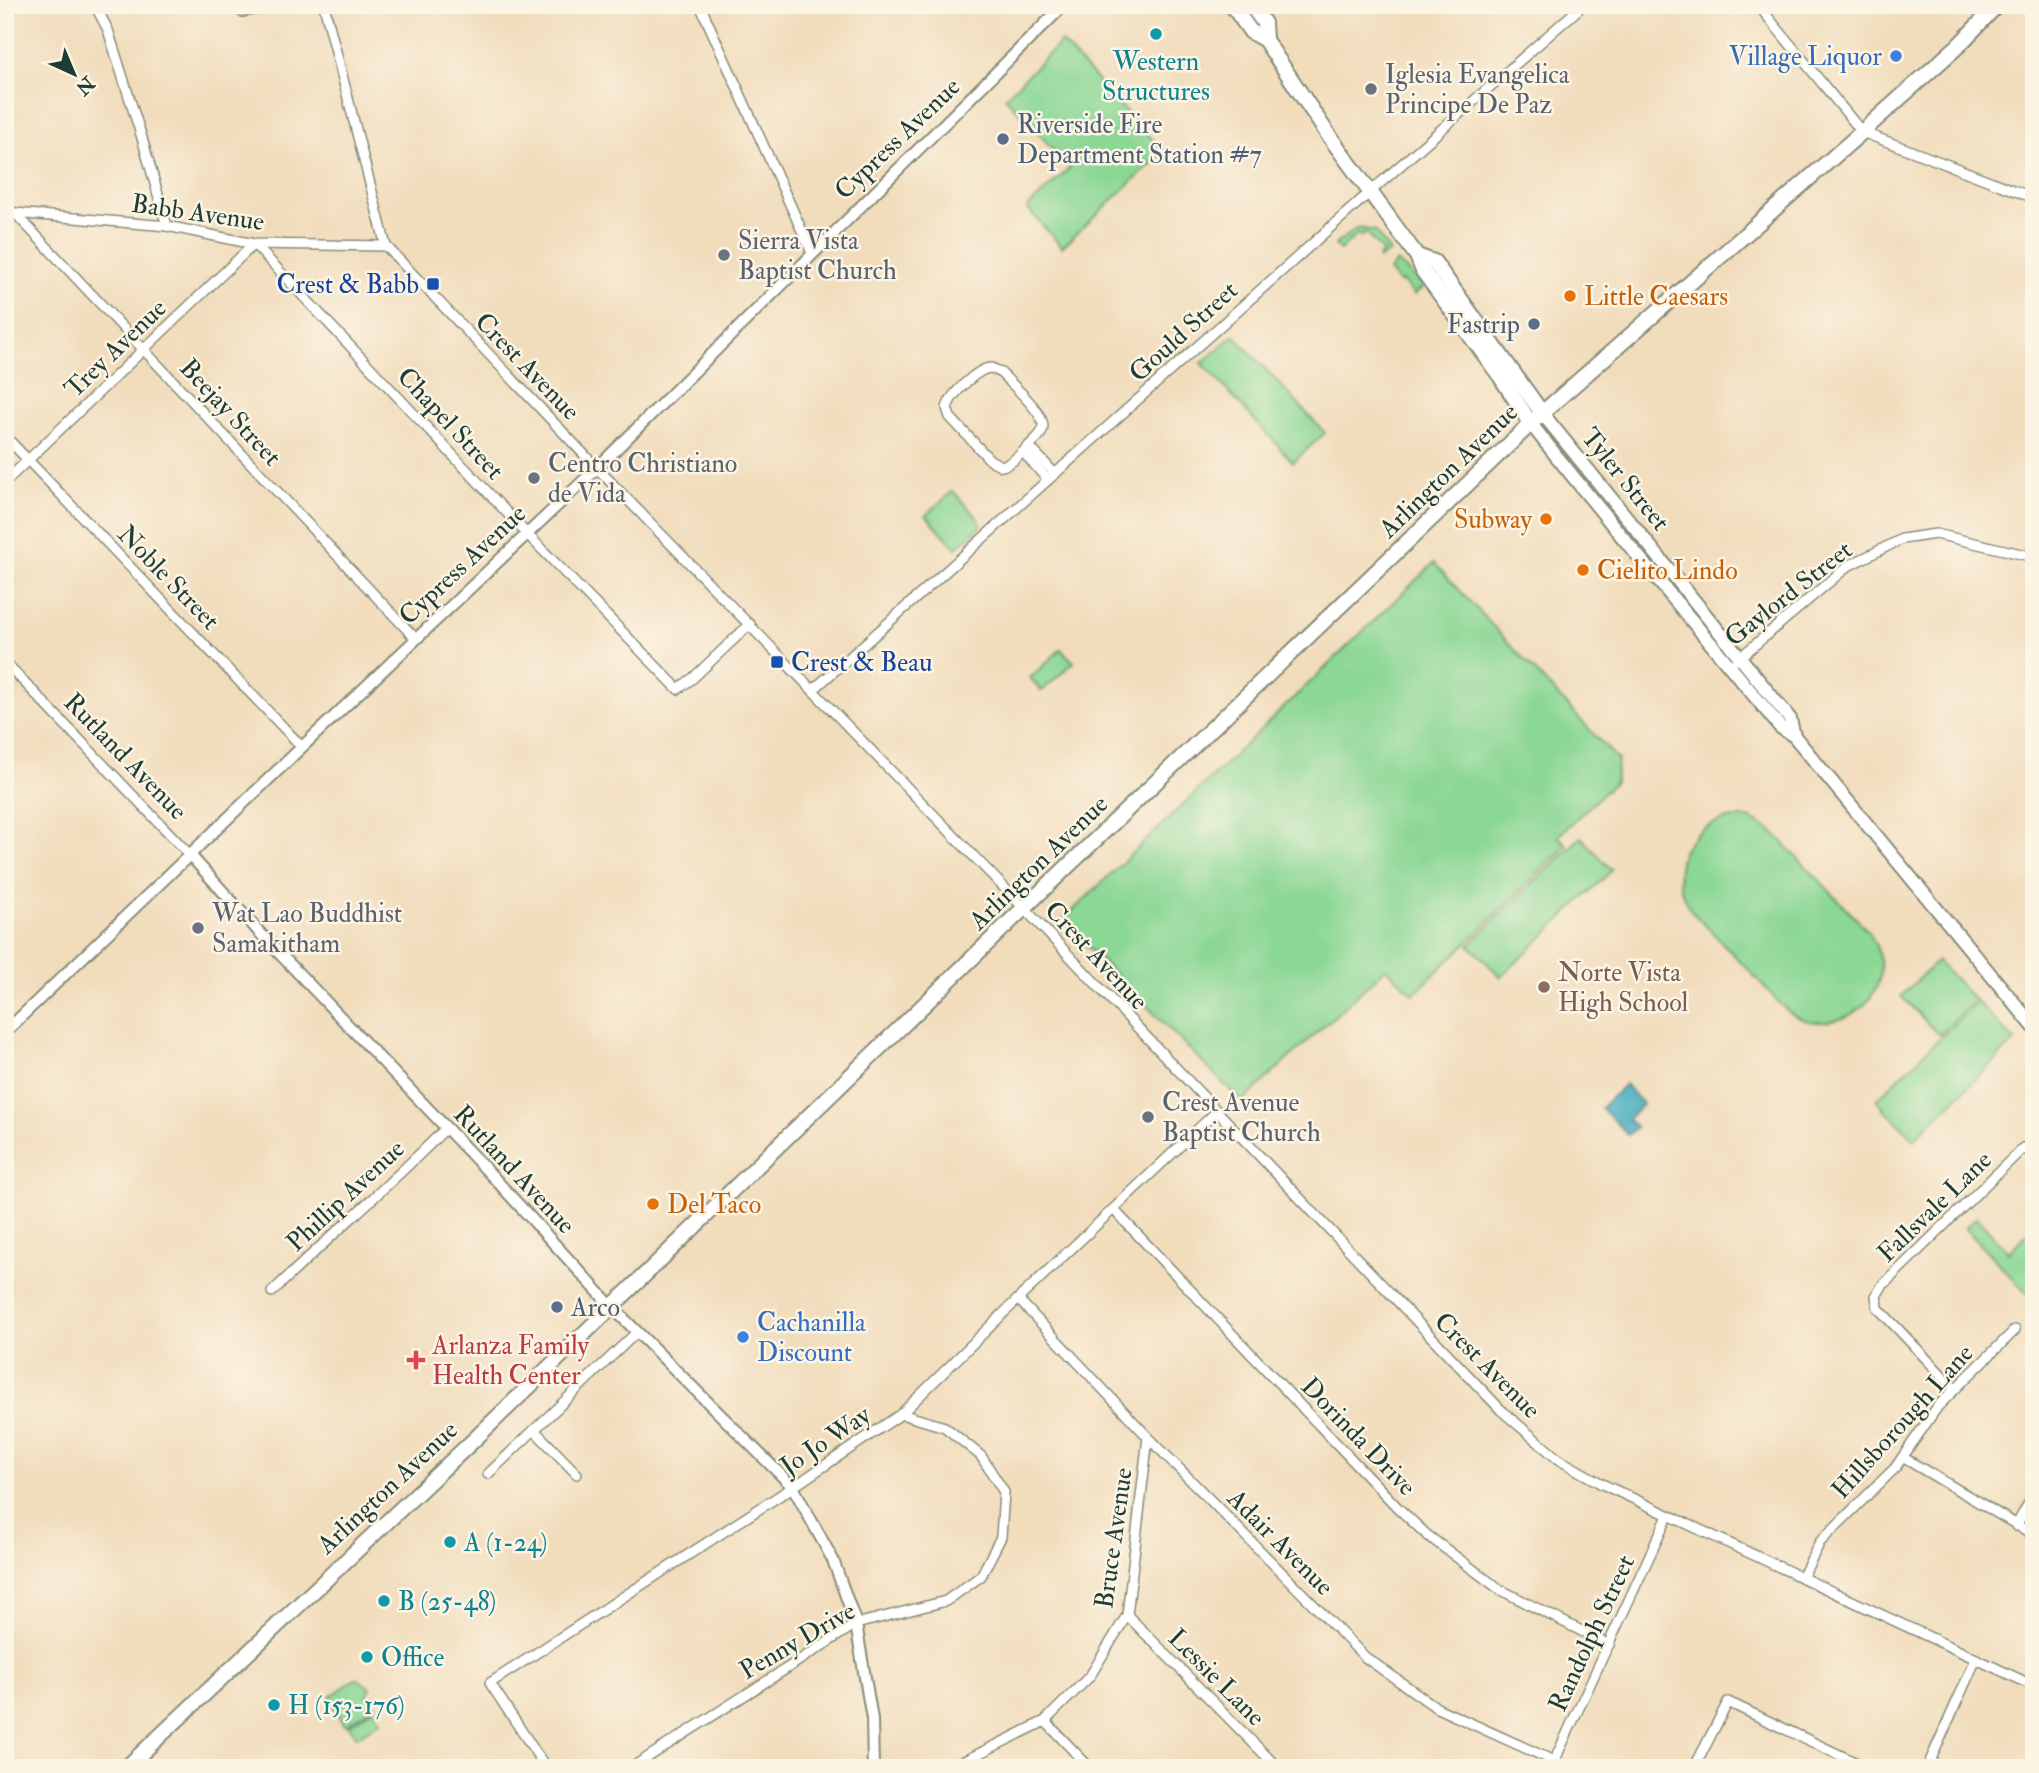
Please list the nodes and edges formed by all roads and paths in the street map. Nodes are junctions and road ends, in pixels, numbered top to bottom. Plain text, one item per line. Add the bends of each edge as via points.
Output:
1 (94, 5) edge
2 (278, 5) edge
3 (324, 5) edge
4 (700, 5) edge
5 (1064, 5) edge
6 (1232, 5) edge
7 (1251, 5) edge
8 (1583, 5) edge
9 (1758, 5) edge
10 (1997, 5) edge
11 (242, 12) dead end
12 (1265, 40) junction
13 (1861, 132) junction
14 (1369, 193) junction
15 (2034, 198) edge
16 (5, 208) edge
17 (15, 213) junction
18 (167, 226) junction
19 (254, 244) junction
20 (386, 246) junction
21 (812, 253) junction
22 (1417, 256) junction
23 (143, 350) junction
24 (1542, 413) junction
25 (1531, 424) junction
26 (5, 436) edge
27 (1026, 449) junction
28 (28, 461) junction
29 (597, 468) junction
30 (1052, 477) junction
31 (5, 482) edge
32 (527, 534) junction
33 (2034, 557) edge
34 (750, 624) junction
35 (416, 639) junction
36 (5, 662) edge
37 (1735, 662) junction
38 (813, 690) junction
39 (302, 747) junction
40 (190, 855) junction
41 (1024, 908) junction
42 (2034, 1027) edge
43 (5, 1032) edge
44 (1216, 1112) junction
45 (446, 1128) junction
46 (2034, 1154) edge
47 (1114, 1210) junction
48 (272, 1292) dead end
49 (1018, 1299) junction
50 (612, 1307) junction
51 (2015, 1330) dead end
52 (637, 1332) junction
53 (1954, 1388) junction
54 (901, 1414) junction
55 (534, 1430) junction
56 (1148, 1437) junction
57 (1904, 1458) junction
58 (488, 1474) dead end
59 (577, 1474) dead end
60 (793, 1488) junction
61 (2034, 1494) edge
62 (1668, 1516) junction
63 (2015, 1526) junction
64 (2034, 1535) edge
65 (1802, 1577) junction
66 (1128, 1615) junction
67 (856, 1623) junction
68 (1609, 1645) junction
69 (1976, 1659) junction
70 (2034, 1686) edge
71 (1045, 1721) junction
72 (1553, 1764) edge
73 (126, 1768) edge
74 (546, 1768) edge
75 (631, 1768) edge
76 (873, 1768) edge
77 (950, 1768) edge
78 (1090, 1768) edge
79 (1278, 1768) edge
80 (1694, 1768) edge
81 (1867, 1768) edge
82 (1927, 1768) edge

1 - 18 street via 108,30
2 - 11 street
3 - 20 street, Crest Avenue
4 - 21 street
5 - 21 street, Cypress Avenue
6 - 12 main road, Tyler Street via 1251,32
7 - 12 main road, Tyler Street via 1264,23
8 - 14 street, Gould Street
9 - 13 street
10 - 13 main road, Arlington Avenue
12 - 14 main road, Tyler Street
13 - 15 street
13 - 24 main road, Arlington Avenue
14 - 22 main road, Tyler Street
14 - 30 street, Gould Street
16 - 17 street, Babb Avenue
17 - 18 street, Babb Avenue
17 - 23 street, Beejay Street
18 - 19 street, Babb Avenue
19 - 20 street, Babb Avenue
19 - 23 street, Trey Avenue
19 - 32 street, Chapel Street
20 - 29 street, Crest Avenue
21 - 29 street, Cypress Avenue
22 - 24 main road, Tyler Street via 1434,262
22 - 25 main road, Tyler Street
23 - 28 street, Trey Avenue
23 - 35 street, Beejay Street
24 - 25 main road, Arlington Avenue
24 - 37 main road, Tyler Street
25 - 37 main road, Tyler Street via 1631,550
25 - 41 main road, Arlington Avenue
26 - 28 street, Noble Street
27 - 27 street via 1042,432 1040,413 1000,372 983,369 951,398 950,417 990,460 1002,466
27 - 30 street
28 - 31 street, Trey Avenue
28 - 39 street, Noble Street
29 - 32 street, Cypress Avenue
29 - 34 street, Crest Avenue
30 - 38 street, Gould Street
32 - 34 street, Chapel Street via 678,689
32 - 35 street, Cypress Avenue
33 - 37 street, Gaylord Street via 1936,534 1902,539 1848,566
34 - 38 street, Crest Avenue
35 - 39 street, Cypress Avenue
36 - 40 street, Rutland Avenue
37 - 42 main road, Tyler Street via 1790,719 1794,736
38 - 41 street, Crest Avenue
39 - 40 street, Cypress Avenue
40 - 43 street, Cypress Avenue
40 - 45 street, Rutland Avenue
41 - 44 street, Crest Avenue
41 - 50 main road, Arlington Avenue
44 - 47 street, Jo Jo Way
44 - 62 street, Crest Avenue via 1542,1448
45 - 48 street, Phillip Avenue
45 - 50 street, Rutland Avenue
46 - 53 street, Fallsvale Lane via 2023,1148 1877,1296 1878,1308
47 - 49 street, Jo Jo Way
47 - 68 street, Dorinda Drive via 1427,1535 1499,1589
49 - 54 street, Jo Jo Way
49 - 56 street, Adair Avenue
50 - 52 street, Rutland Avenue
50 - 73 main road, Arlington Avenue
51 - 53 street, Hillsborough Lane
52 - 55 street
52 - 60 street, Rutland Avenue
53 - 57 street, Hillsborough Lane via 1926,1421
54 - 60 street, Jo Jo Way
54 - 67 street, Penny Drive via 945,1427 981,1456 1004,1492 1001,1537 981,1576 946,1601
55 - 58 street
55 - 59 street
56 - 66 street, Bruce Avenue
56 - 72 street, Adair Avenue via 1365,1657 1437,1708
57 - 63 street
57 - 65 street, Hillsborough Lane via 1820,1542
60 - 67 street, Rutland Avenue via 833,1560
60 - 74 street, Jo Jo Way via 490,1683
61 - 63 street
62 - 65 street, Crest Avenue
62 - 68 street, Randolph Street
63 - 64 street
65 - 69 street, Crest Avenue
66 - 71 street, Bruce Avenue via 1090,1676
66 - 79 street, Lessie Lane
67 - 75 street, Penny Drive
67 - 76 street, Rutland Avenue via 872,1719
68 - 72 street, Randolph Street
69 - 70 street, Crest Avenue
69 - 82 street
71 - 77 street, Bruce Avenue
71 - 78 street
80 - 81 street via 1728,1702

